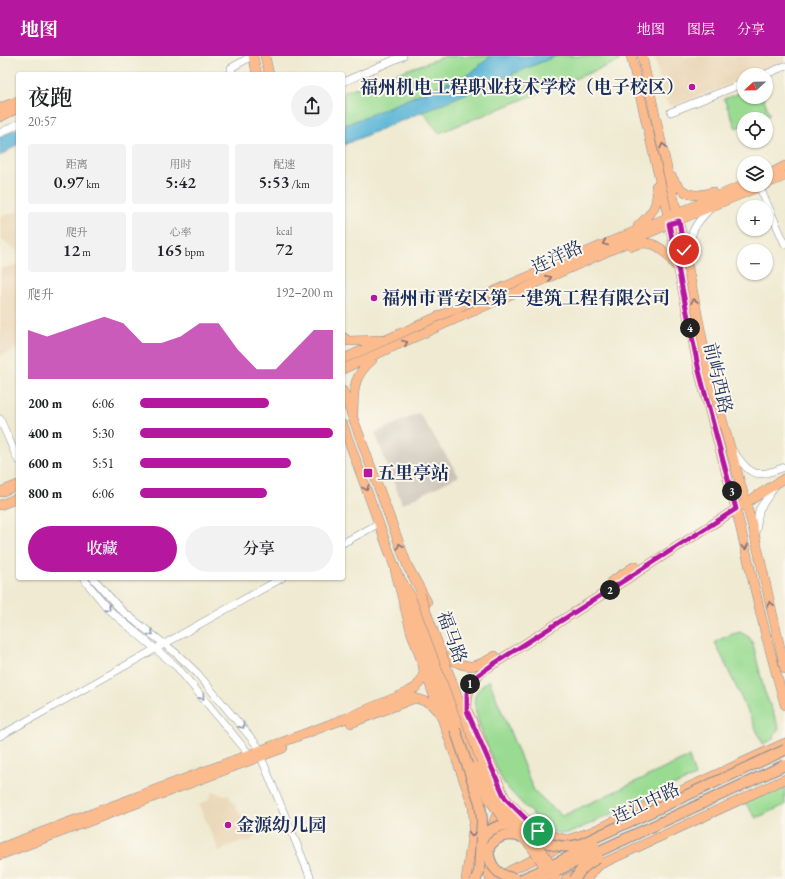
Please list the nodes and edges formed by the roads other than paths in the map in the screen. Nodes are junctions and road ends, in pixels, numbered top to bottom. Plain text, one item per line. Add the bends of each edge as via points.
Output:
1 (252, 56) edge
2 (265, 56) edge
3 (403, 56) edge
4 (631, 56) edge
5 (642, 56) edge
6 (785, 66) edge
7 (773, 71) edge
8 (232, 72) edge
9 (256, 72) edge
10 (269, 72) edge
11 (345, 81) edge
12 (737, 86) edge
13 (16, 102) edge
14 (0, 108) edge
15 (16, 109) edge
16 (670, 112) dead end
17 (644, 113) junction
18 (0, 117) edge
19 (16, 125) edge
20 (0, 133) edge
21 (667, 166) junction
22 (785, 166) edge
23 (773, 172) edge
24 (785, 176) edge
25 (773, 182) edge
26 (737, 184) edge
27 (737, 188) edge
28 (750, 192) edge
29 (762, 192) edge
30 (713, 207) junction
31 (678, 217) junction
32 (669, 220) junction
33 (630, 232) junction
34 (785, 244) edge
35 (576, 265) junction
36 (677, 268) junction
37 (690, 280) junction
38 (345, 338) edge
39 (386, 340) junction
40 (379, 354) junction
41 (345, 358) edge
42 (345, 368) edge
43 (345, 397) edge
44 (0, 419) edge
45 (353, 420) junction
46 (345, 432) edge
47 (730, 446) junction
48 (16, 455) edge
49 (785, 467) edge
50 (785, 471) edge
51 (785, 478) edge
52 (776, 484) junction
53 (16, 486) edge
54 (0, 492) edge
55 (16, 499) edge
56 (745, 500) junction
57 (0, 505) edge
58 (736, 506) junction
59 (378, 524) junction
60 (756, 538) junction
61 (345, 543) edge
62 (407, 565) junction
63 (396, 570) junction
64 (85, 580) edge
65 (95, 580) edge
66 (278, 580) edge
67 (407, 601) joint
68 (165, 644) junction
69 (156, 649) junction
70 (447, 657) junction
71 (422, 658) junction
72 (785, 669) edge
73 (785, 705) edge
74 (467, 711) junction
75 (442, 716) junction
76 (0, 736) edge
77 (785, 743) edge
78 (785, 750) edge
79 (261, 753) junction
80 (249, 754) junction
81 (785, 757) edge
82 (785, 765) edge
83 (785, 773) edge
84 (785, 779) edge
85 (504, 794) junction
86 (507, 812) junction
87 (591, 832) junction
88 (522, 833) junction
89 (482, 838) junction
90 (0, 848) edge
91 (470, 851) junction
92 (0, 855) edge
93 (599, 865) junction
94 (525, 878) edge
95 (311, 879) edge
96 (466, 879) edge
97 (477, 879) edge
98 (490, 879) edge
99 (498, 879) edge
100 (539, 879) edge
101 (549, 879) edge
102 (556, 879) edge
103 (566, 879) edge
104 (574, 879) edge
105 (586, 879) edge

1 - 8 street via 231,68
1 - 9 main road
2 - 10 main road
3 - 11 street
4 - 17 main road, 前屿西路
21 -> 5 main road, 前屿西路
6 - 7 street
12 - 16 street
13 - 14 main road
15 - 18 main road
17 - 32 main road, 前屿西路
17 - 33 main road via 657,197 650,214
19 - 20 street
21 - 26 main road via 677,185 697,196
21 - 31 main road, 前屿西路
22 - 23 main road
24 - 25 main road, 连洋路
27 - 31 main road, 连洋路
28 - 30 main road, 连洋路
29 - 34 street
30 - 31 main road, 连洋路
30 - 37 street via 694,226 689,242
31 - 32 main road, 连洋路
31 - 37 main road, 前屿西路
32 - 33 main road, 连洋路
32 - 35 main road, 连洋路
32 - 36 main road, 前屿西路
33 -> 39 main road, 连洋路
35 - 36 main road via 645,243 662,248
40 -> 35 main road, 连洋路
36 - 58 main road, 前屿西路 via 706,401
47 -> 37 main road, 前屿西路 via 709,374
38 - 39 main road
39 - 41 main road, 连洋路
40 - 42 main road, 连洋路
40 - 45 main road via 362,368 354,383
43 - 45 main road, 福马路
44 - 48 street
62 -> 45 main road, 福马路
46 -> 59 main road, 福马路
47 - 49 street via 744,467 756,475 764,475
47 - 56 main road, 前屿西路
50 - 56 main road
51 - 52 main road
52 - 56 main road
52 - 60 street via 759,510
53 - 54 main road
55 - 57 main road
56 - 58 main road
56 - 60 main road, 前屿西路
58 - 70 main road via 483,663 464,666
58 -> 73 main road, 前屿西路
58 - 74 main road via 484,670 468,688
59 - 61 street
59 - 63 main road, 福马路
72 -> 60 main road, 前屿西路
62 - 70 main road via 426,599
62 - 86 main road, 福马路, bridge via 486,774 495,795
63 - 67 main road, 福马路
63 - 71 main road via 407,617
63 - 88 main road, 福马路, bridge via 413,599 475,768 489,799 501,816
64 -> 69 street via 109,610
65 -> 68 street via 121,610
66 - 68 street
67 - 89 highway, bridge via 475,788 482,820
68 - 69 street
68 -> 79 street via 201,678
69 - 76 street
69 -> 80 street via 177,667
70 - 74 main road
71 - 75 main road
71 - 79 main road via 423,676 411,691
74 - 85 main road
75 - 79 main road via 427,701 412,699
75 -> 91 main road via 473,806 474,823
77 - 87 main road
78 - 86 highway, bridge via 568,848 554,846 539,838
79 - 80 main road
79 - 92 main road
79 - 95 street
80 - 90 main road
81 - 94 highway, 连江中路, bridge
82 - 100 highway, 连江中路, bridge
83 - 104 highway, bridge via 590,862
84 - 93 main road
85 - 87 main road via 538,831 567,840
85 - 98 main road via 486,846
86 - 88 main road, 福马路, bridge
87 - 99 main road via 511,870
88 - 89 highway, bridge via 512,825 500,825 486,832
88 - 94 highway, bridge via 506,834 498,838 489,847 489,854 495,869 502,875
88 - 101 main road, 福马路, bridge via 541,861
88 - 102 main road, 福马路, bridge via 535,841 547,858
89 - 97 highway, bridge
91 - 96 main road
91 - 97 main road
93 - 103 main road
93 - 105 main road

